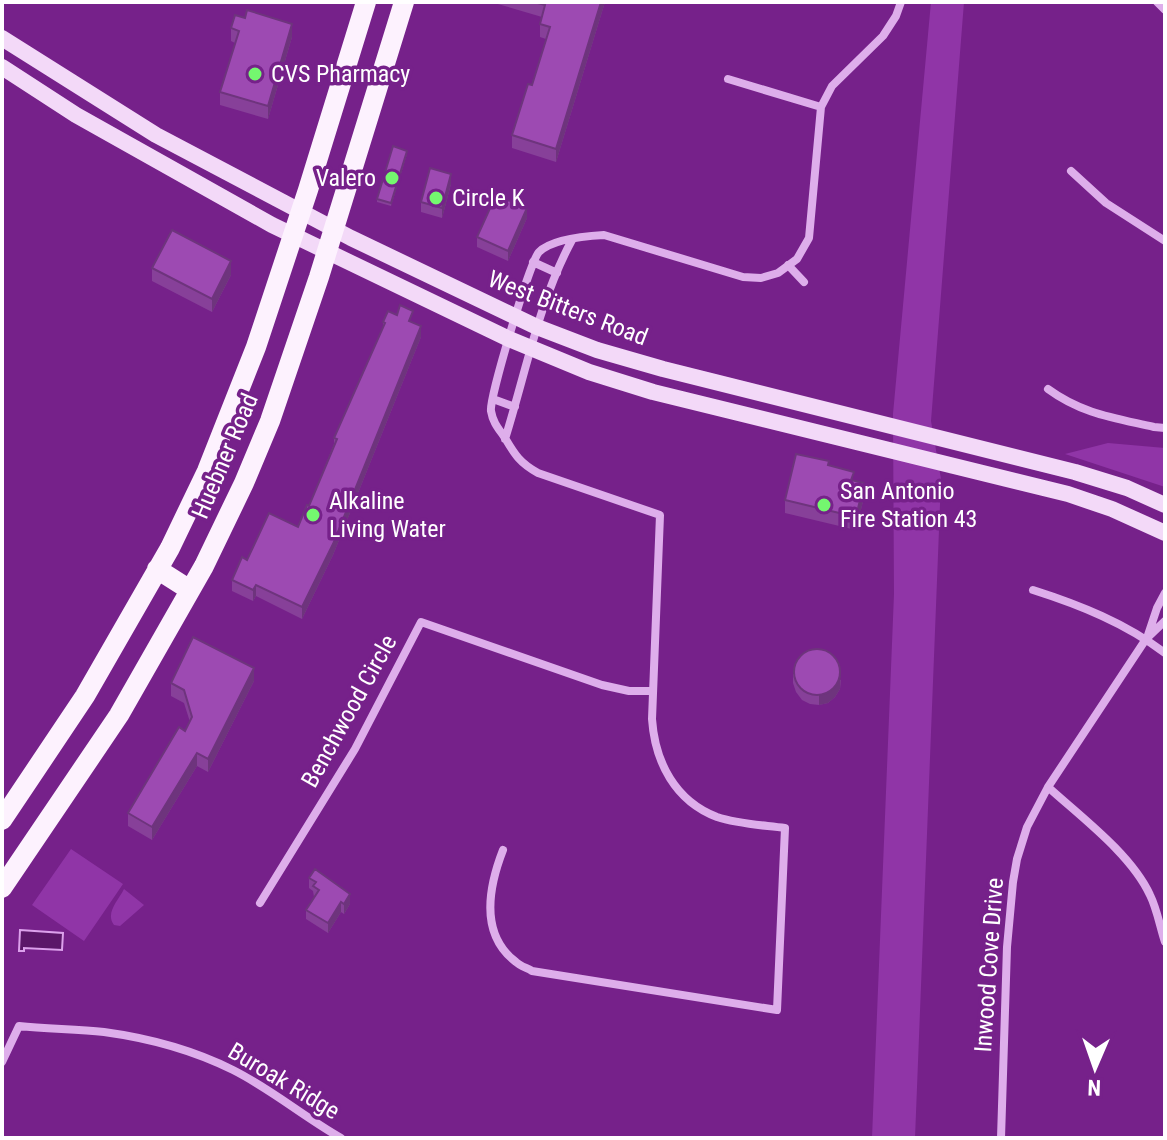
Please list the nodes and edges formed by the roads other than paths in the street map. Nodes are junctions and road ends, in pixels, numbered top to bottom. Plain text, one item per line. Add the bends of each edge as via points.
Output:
1 (366, 2) edge
2 (404, 2) edge
3 (901, 2) edge
4 (1157, 2) edge
5 (1165, 10) edge
6 (2, 38) edge
7 (2, 67) edge
8 (728, 79) dead end
9 (91, 96) junction
10 (821, 107) junction
11 (76, 115) junction
12 (1071, 171) dead end
13 (301, 212) junction
14 (334, 229) junction
15 (293, 235) junction
16 (572, 240) junction
17 (1165, 241) edge
18 (327, 252) junction
19 (533, 262) junction
20 (788, 265) junction
21 (557, 273) junction
22 (804, 282) dead end
23 (515, 316) junction
24 (537, 327) junction
25 (509, 339) junction
26 (532, 349) junction
27 (1048, 389) dead end
28 (493, 399) junction
29 (515, 407) junction
30 (1165, 428) edge
31 (505, 439) junction
32 (1165, 505) edge
33 (1165, 533) edge
34 (157, 569) junction
35 (190, 590) junction
36 (1033, 590) dead end
37 (1164, 596) edge
38 (1165, 621) edge
39 (1146, 639) junction
40 (1165, 653) edge
41 (653, 691) junction
42 (1048, 787) junction
43 (2, 820) edge
44 (503, 850) dead end
45 (2, 888) edge
46 (260, 903) dead end
47 (1165, 942) edge
48 (2, 1062) edge
49 (341, 1138) edge
50 (1001, 1138) edge

1 - 13 main road, Huebner Road
2 - 14 main road, Huebner Road
3 - 10 street via 883,36 832,86
4 - 5 street
6 - 9 main road, West Bitters Road
7 - 11 main road, West Bitters Road
8 - 10 street
9 - 11 main road
9 - 13 main road, West Bitters Road
10 - 20 street via 809,238
11 - 15 main road, West Bitters Road
12 - 17 street via 1106,203
13 - 14 main road, West Bitters Road
13 - 15 main road, Huebner Road
14 - 18 main road, Huebner Road
14 - 23 main road, West Bitters Road
15 - 18 main road, West Bitters Road
15 - 34 main road, Huebner Road via 207,471
16 - 19 street via 549,244
16 - 20 street via 604,235 743,277 761,278
16 - 21 street
18 - 25 main road, West Bitters Road
18 - 35 main road, Huebner Road via 270,421
19 - 21 street
19 - 23 street
20 - 22 street
21 - 24 street
23 - 24 main road, West Bitters Road
23 - 25 street
24 - 26 street
24 - 32 main road, West Bitters Road via 663,369 1075,472
25 - 26 main road, West Bitters Road
25 - 28 street
26 - 29 street
26 - 33 main road, West Bitters Road via 653,392 1068,494
27 - 30 street via 1081,409
28 - 29 street
28 - 31 street via 490,407
29 - 31 street
31 - 41 street via 512,453 538,473 660,515
34 - 35 main road
34 - 43 main road, Huebner Road via 85,696
35 - 45 main road, Huebner Road via 119,715
36 - 39 street
37 - 39 street, Inwood Cove Drive
38 - 39 street, Inwood Cove Drive
39 - 40 street
39 - 42 street, Inwood Cove Drive
41 - 44 street via 653,739 668,778 681,794 716,816 785,828 777,1010 532,971 514,961 497,940 491,920 494,874
41 - 46 street, Benchwood Circle via 602,685 421,622 355,749
42 - 47 street via 1139,874
42 - 50 street, Inwood Cove Drive via 1027,827 1013,882
48 - 49 street, Buroak Ridge via 19,1026 146,1040 230,1069

